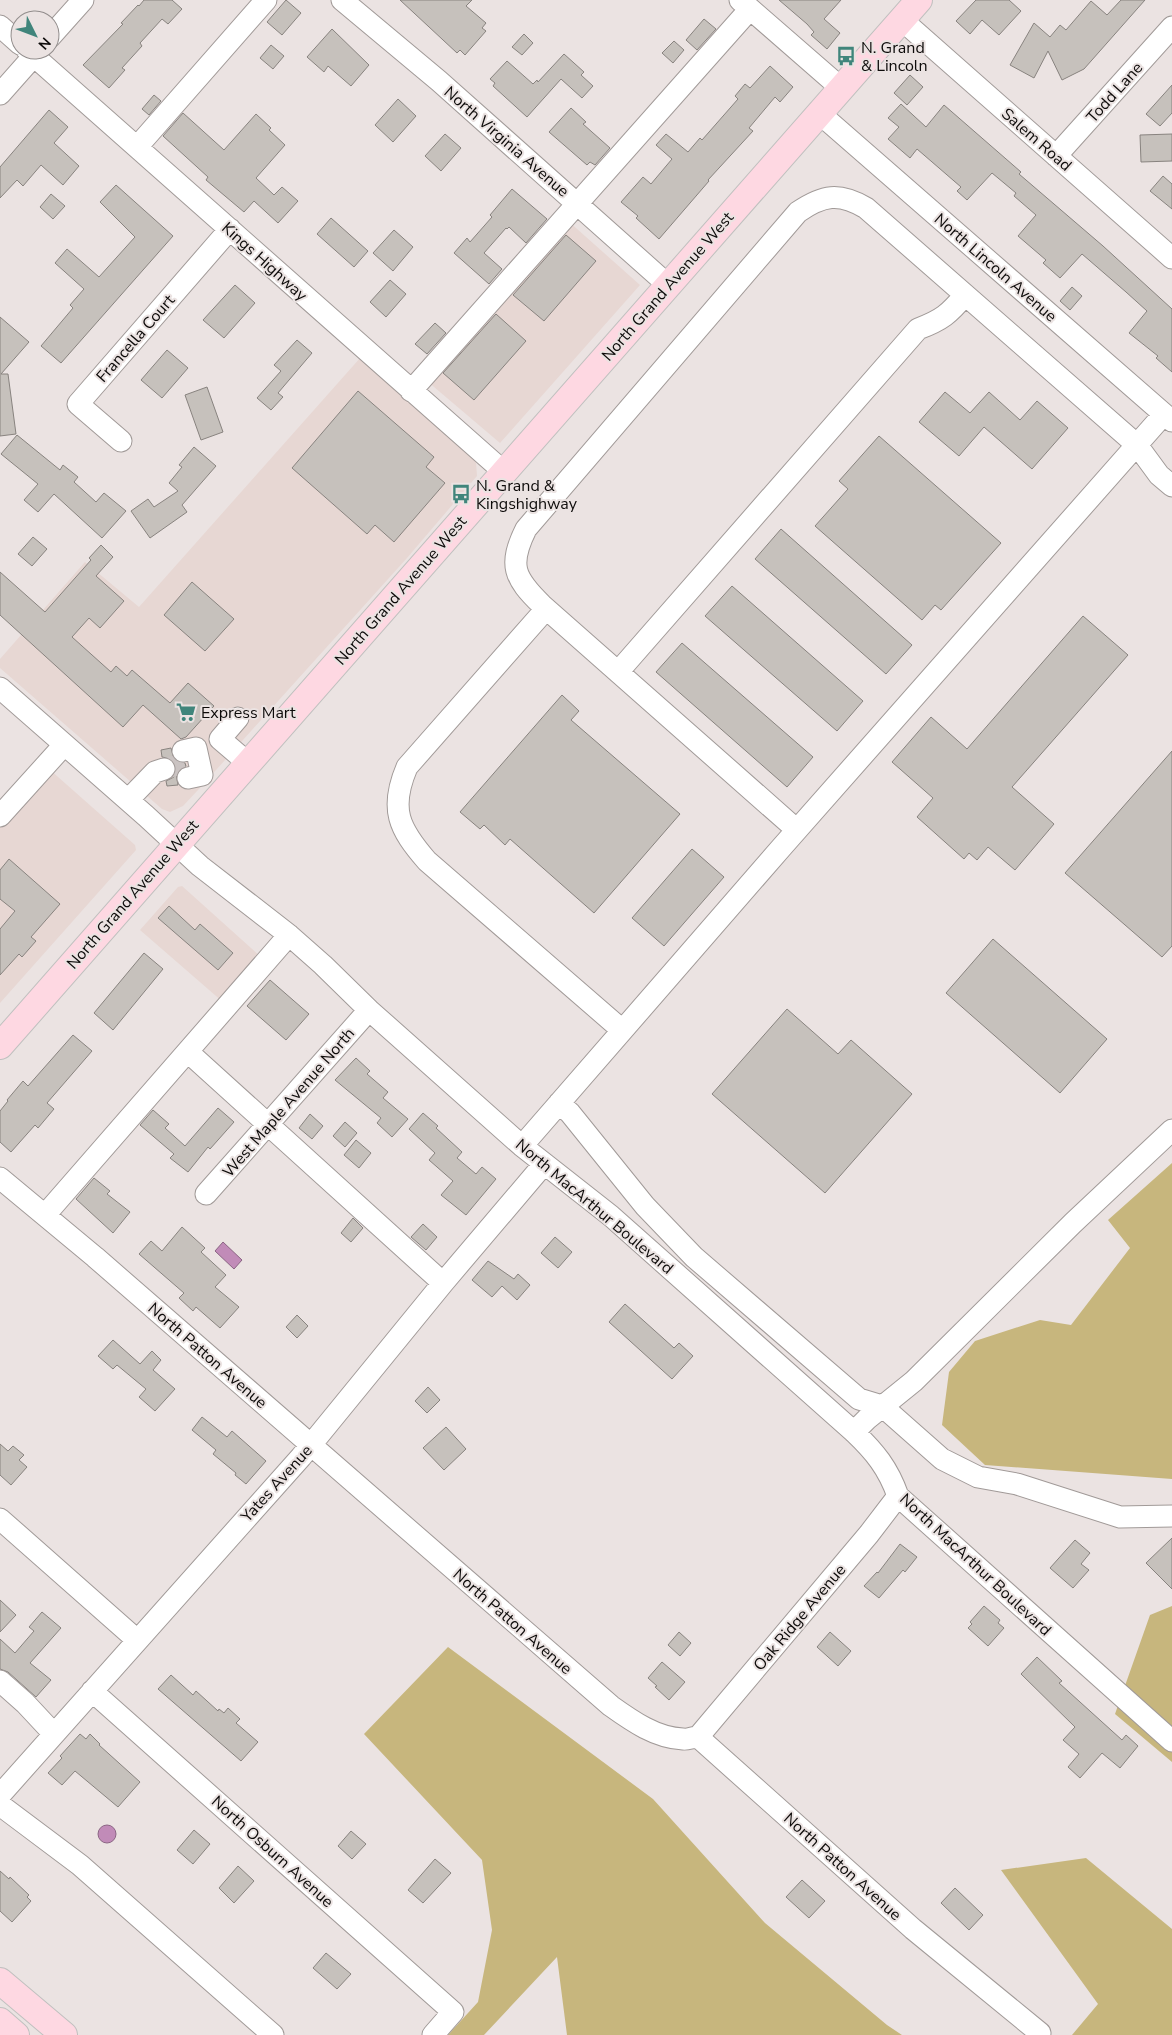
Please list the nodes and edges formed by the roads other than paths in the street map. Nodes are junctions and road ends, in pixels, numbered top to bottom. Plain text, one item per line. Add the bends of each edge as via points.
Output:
1 (83, 0) edge
2 (266, 0) edge
3 (342, 0) edge
4 (919, 0) edge
5 (745, 5) edge
6 (902, 20) junction
7 (0, 26) edge
8 (60, 26) edge
9 (1172, 27) edge
10 (10, 34) edge
11 (23, 60) edge
12 (41, 60) edge
13 (841, 88) junction
14 (0, 94) edge
15 (819, 113) junction
16 (137, 147) junction
17 (1056, 156) junction
18 (578, 203) junction
19 (230, 229) junction
20 (1172, 258) edge
21 (668, 285) junction
22 (965, 295) junction
23 (411, 390) junction
24 (1168, 418) edge
25 (121, 441) dead end
26 (1137, 445) junction
27 (504, 472) junction
28 (1172, 486) edge
29 (546, 609) junction
30 (618, 672) junction
31 (0, 688) edge
32 (238, 718) dead end
33 (220, 739) junction
34 (64, 745) junction
35 (189, 763) tunnel mouth
36 (248, 763) junction
37 (162, 770) tunnel mouth
38 (128, 800) junction
39 (0, 816) edge
40 (797, 830) junction
41 (176, 844) junction
42 (289, 935) junction
43 (369, 1010) junction
44 (622, 1030) junction
45 (0, 1046) edge
46 (188, 1052) junction
47 (559, 1103) junction
48 (268, 1125) junction
49 (1172, 1130) edge
50 (522, 1146) junction
51 (544, 1164) junction
52 (0, 1178) edge
53 (206, 1194) dead end
54 (45, 1215) junction
55 (443, 1283) junction
56 (882, 1406) junction
57 (854, 1432) junction
58 (311, 1444) junction
59 (898, 1496) junction
60 (1172, 1516) edge
61 (0, 1519) edge
62 (137, 1640) junction
63 (0, 1681) edge
64 (92, 1691) junction
65 (53, 1733) junction
66 (698, 1737) junction
67 (1172, 1741) edge
68 (0, 1795) edge
69 (0, 1805) edge
70 (0, 1981) edge
71 (0, 2022) edge
72 (1040, 2033) dead end
73 (16, 2035) edge
74 (64, 2035) edge
75 (273, 2035) edge
76 (433, 2035) edge

1 - 8 street
2 - 16 street
3 - 18 street, North Virginia Avenue
4 - 6 main road, North Grand Avenue West
5 - 13 street
5 - 18 street
6 - 13 main road, North Grand Avenue West
6 - 17 street, Salem Road
7 - 10 street, Kings Highway
9 - 17 street, Todd Lane
11 - 14 street
12 - 16 street, Kings Highway
13 - 15 main road, North Grand Avenue West
15 - 21 main road, North Grand Avenue West
15 - 24 street, North Lincoln Avenue
16 - 19 street, Kings Highway
17 - 20 street, Salem Road
18 - 21 street, North Virginia Avenue
18 - 23 street
19 - 23 street, Kings Highway
19 - 25 street, Francella Court via 78,404
21 - 27 main road, North Grand Avenue West
22 - 26 street
22 - 29 street via 857,203 845,198 820,199 798,212 526,529 518,545 516,566 520,581
22 - 30 street via 938,321 918,329
23 - 27 street, Kings Highway
24 - 26 street
26 - 28 street via 1159,475
26 - 40 street
27 - 36 main road, North Grand Avenue West
29 - 30 street
29 - 44 street via 407,767 397,798 398,812 412,844 427,861
30 - 40 street
31 - 34 street, North MacArthur Boulevard
32 - 33 street
33 - 35 street
33 - 36 street
34 - 38 street, North MacArthur Boulevard
34 - 39 street
36 - 41 main road, North Grand Avenue West
37 - 38 street
38 - 41 street, North MacArthur Boulevard
40 - 44 street
41 - 42 street, North MacArthur Boulevard via 229,890
41 - 45 main road, North Grand Avenue West
42 - 43 street, North MacArthur Boulevard
42 - 46 street
43 - 48 street, West Maple Avenue North
43 - 50 street, North MacArthur Boulevard
44 - 47 street
46 - 48 street
46 - 54 street
47 - 50 street
47 - 56 street via 645,1206 707,1270 859,1398
48 - 53 street, West Maple Avenue North
48 - 55 street
49 - 56 street via 1072,1223 914,1381
50 - 51 street, North MacArthur Boulevard
51 - 55 street, Yates Avenue
51 - 57 street, North MacArthur Boulevard via 611,1216
52 - 54 street, North Patton Avenue
54 - 58 street, North Patton Avenue
55 - 58 street, Yates Avenue
56 - 57 street
56 - 60 street via 942,1459 978,1477 1017,1484 1120,1517
57 - 59 street, North MacArthur Boulevard via 889,1471
58 - 62 street, Yates Avenue
58 - 66 street, North Patton Avenue via 611,1706 638,1725 658,1733 683,1739
59 - 66 street, Oak Ridge Avenue via 870,1534
59 - 67 street, North MacArthur Boulevard
61 - 62 street
62 - 64 street, Yates Avenue
63 - 65 street
64 - 65 street, Yates Avenue
64 - 76 street, North Osburn Avenue via 453,2012
65 - 68 street, Yates Avenue
66 - 72 street, North Patton Avenue via 913,1929
69 - 75 street via 80,1865
70 - 74 main road
71 - 73 main road

